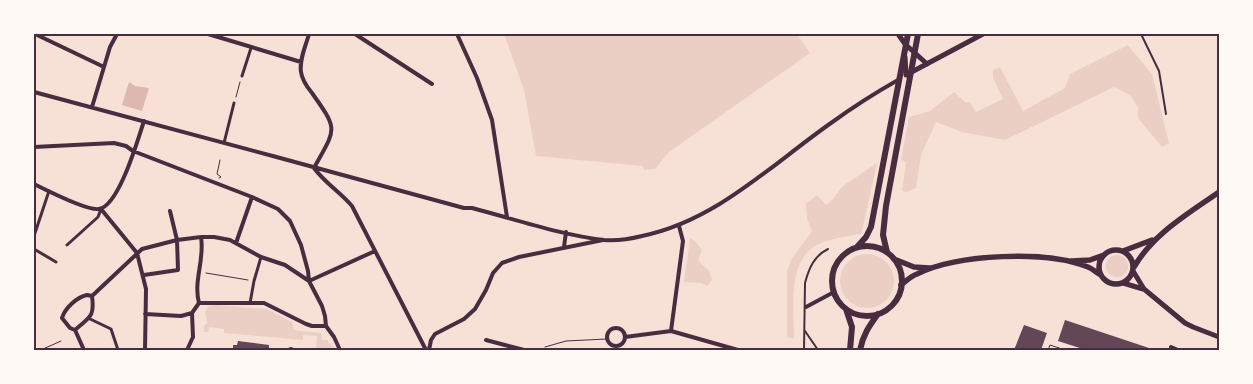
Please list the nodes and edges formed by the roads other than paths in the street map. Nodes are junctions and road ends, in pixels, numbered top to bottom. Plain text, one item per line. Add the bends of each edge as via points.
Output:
1 (35, 34) edge
2 (118, 34) edge
3 (208, 34) edge
4 (309, 34) edge
5 (354, 34) edge
6 (457, 34) edge
7 (898, 34) edge
8 (908, 34) edge
9 (918, 34) edge
10 (983, 34) edge
11 (1141, 34) edge
12 (905, 44) junction
13 (251, 48) junction
14 (301, 62) junction
15 (927, 64) junction
16 (104, 67) junction
17 (242, 76) road end
18 (906, 76) junction
19 (432, 84) dead end
20 (34, 92) edge
21 (234, 103) road end
22 (92, 107) junction
23 (1166, 114) dead end
24 (144, 121) junction
25 (224, 143) junction
26 (34, 147) edge
27 (133, 151) junction
28 (314, 168) junction
29 (34, 184) edge
30 (49, 191) junction
31 (1219, 192) edge
32 (252, 196) junction
33 (101, 209) junction
34 (170, 211) dead end
35 (507, 217) junction
36 (679, 226) junction
37 (566, 232) junction
38 (34, 236) edge
39 (201, 237) junction
40 (1154, 239) junction
41 (177, 240) junction
42 (605, 240) junction
43 (236, 243) junction
44 (67, 245) dead end
45 (857, 247) junction
46 (564, 248) junction
47 (34, 249) edge
48 (828, 249) dead end
49 (375, 251) junction
50 (1123, 251) junction
51 (887, 252) junction
52 (137, 253) junction
53 (1105, 254) junction
54 (261, 256) junction
55 (894, 259) junction
56 (56, 262) dead end
57 (1067, 262) junction
58 (932, 268) junction
59 (1133, 269) junction
60 (144, 275) junction
61 (1101, 275) junction
62 (309, 281) junction
63 (1123, 283) junction
64 (901, 285) junction
65 (1144, 289) junction
66 (834, 292) junction
67 (92, 296) junction
68 (199, 303) junction
69 (250, 303) junction
70 (806, 307) junction
71 (846, 309) junction
72 (192, 313) junction
73 (144, 314) junction
74 (878, 314) junction
75 (88, 318) junction
76 (326, 326) junction
77 (74, 330) junction
78 (671, 331) junction
79 (805, 331) junction
80 (625, 337) junction
81 (1219, 337) edge
82 (486, 340) dead end
83 (1171, 347) dead end
84 (84, 350) edge
85 (118, 350) edge
86 (145, 350) edge
87 (187, 350) edge
88 (286, 350) edge
89 (296, 350) edge
90 (340, 350) edge
91 (427, 350) edge
92 (524, 350) edge
93 (533, 350) edge
94 (540, 350) edge
95 (738, 350) edge
96 (804, 350) edge
97 (818, 350) edge
98 (850, 350) edge
99 (860, 350) edge
100 (1178, 350) edge

1 - 16 street
2 - 16 street
3 - 13 street
4 - 14 street
5 - 19 street
6 - 35 street via 492,120
7 - 12 street
8 - 45 main road via 871,227
9 - 51 main road via 883,229
10 - 15 street
11 - 23 lane via 1158,71
12 - 15 street
12 - 18 street
13 - 14 street
13 - 17 street
14 - 28 street via 306,84 332,127 331,137
15 - 18 street
16 - 22 street
18 - 36 street via 831,123 738,193
20 - 22 street
21 - 25 street
22 - 24 street
24 - 25 street
24 - 27 street
25 - 28 street
26 - 27 street via 114,143
27 - 32 street
27 - 33 street via 119,189
28 - 35 street
28 - 49 street via 352,206
29 - 30 street
30 - 33 street via 83,206
30 - 38 street
31 - 40 main road
32 - 43 street
32 - 62 street via 278,209 290,221 301,245
33 - 44 street via 98,217
33 - 52 street
34 - 41 street
35 - 37 street
36 - 42 street via 629,239
36 - 78 street via 683,241
37 - 42 street
37 - 46 street
39 - 41 street
39 - 43 street
39 - 68 street
40 - 50 main road
40 - 59 main road
41 - 52 street
41 - 60 street via 178,270
42 - 46 street
43 - 54 street
45 - 51 main road via 868,246
45 - 66 main road via 839,260 832,280
46 - 91 street via 520,256 502,263 493,273 482,300 464,318 435,334
47 - 56 street
48 - 70 lane via 812,263 806,283
49 - 62 street
49 - 91 street
50 - 53 main road via 1112,250
50 - 59 main road via 1130,257
51 - 55 main road
52 - 60 street
52 - 67 street
53 - 57 main road via 1090,260
53 - 61 main road via 1099,264
54 - 62 street
54 - 69 street
55 - 58 main road
55 - 64 main road
57 - 58 main road via 1014,257 954,262
57 - 61 main road via 1089,267
58 - 64 main road via 914,275
59 - 63 main road via 1130,278
59 - 65 street
60 - 73 street
61 - 63 main road via 1111,283
62 - 76 street via 322,306
63 - 65 street
64 - 74 main road via 894,303
65 - 81 street via 1185,323
66 - 70 street
66 - 71 main road
67 - 75 street via 94,310
67 - 77 street via 81,296 64,311 62,318
68 - 69 street
68 - 72 street
69 - 76 street via 264,303 306,324
70 - 79 lane
71 - 74 main road via 867,316
71 - 98 main road via 852,327
72 - 73 street via 181,316
72 - 87 street via 193,337
73 - 86 street
74 - 99 main road via 863,338
75 - 77 street
75 - 85 street via 111,329
76 - 90 street
77 - 84 street
78 - 80 street
78 - 95 street
79 - 96 lane
79 - 97 lane
80 - 80 street via 620,346 610,344 607,339 612,329 623,332
82 - 92 street
83 - 100 street
88 - 89 lane
93 - 94 street

